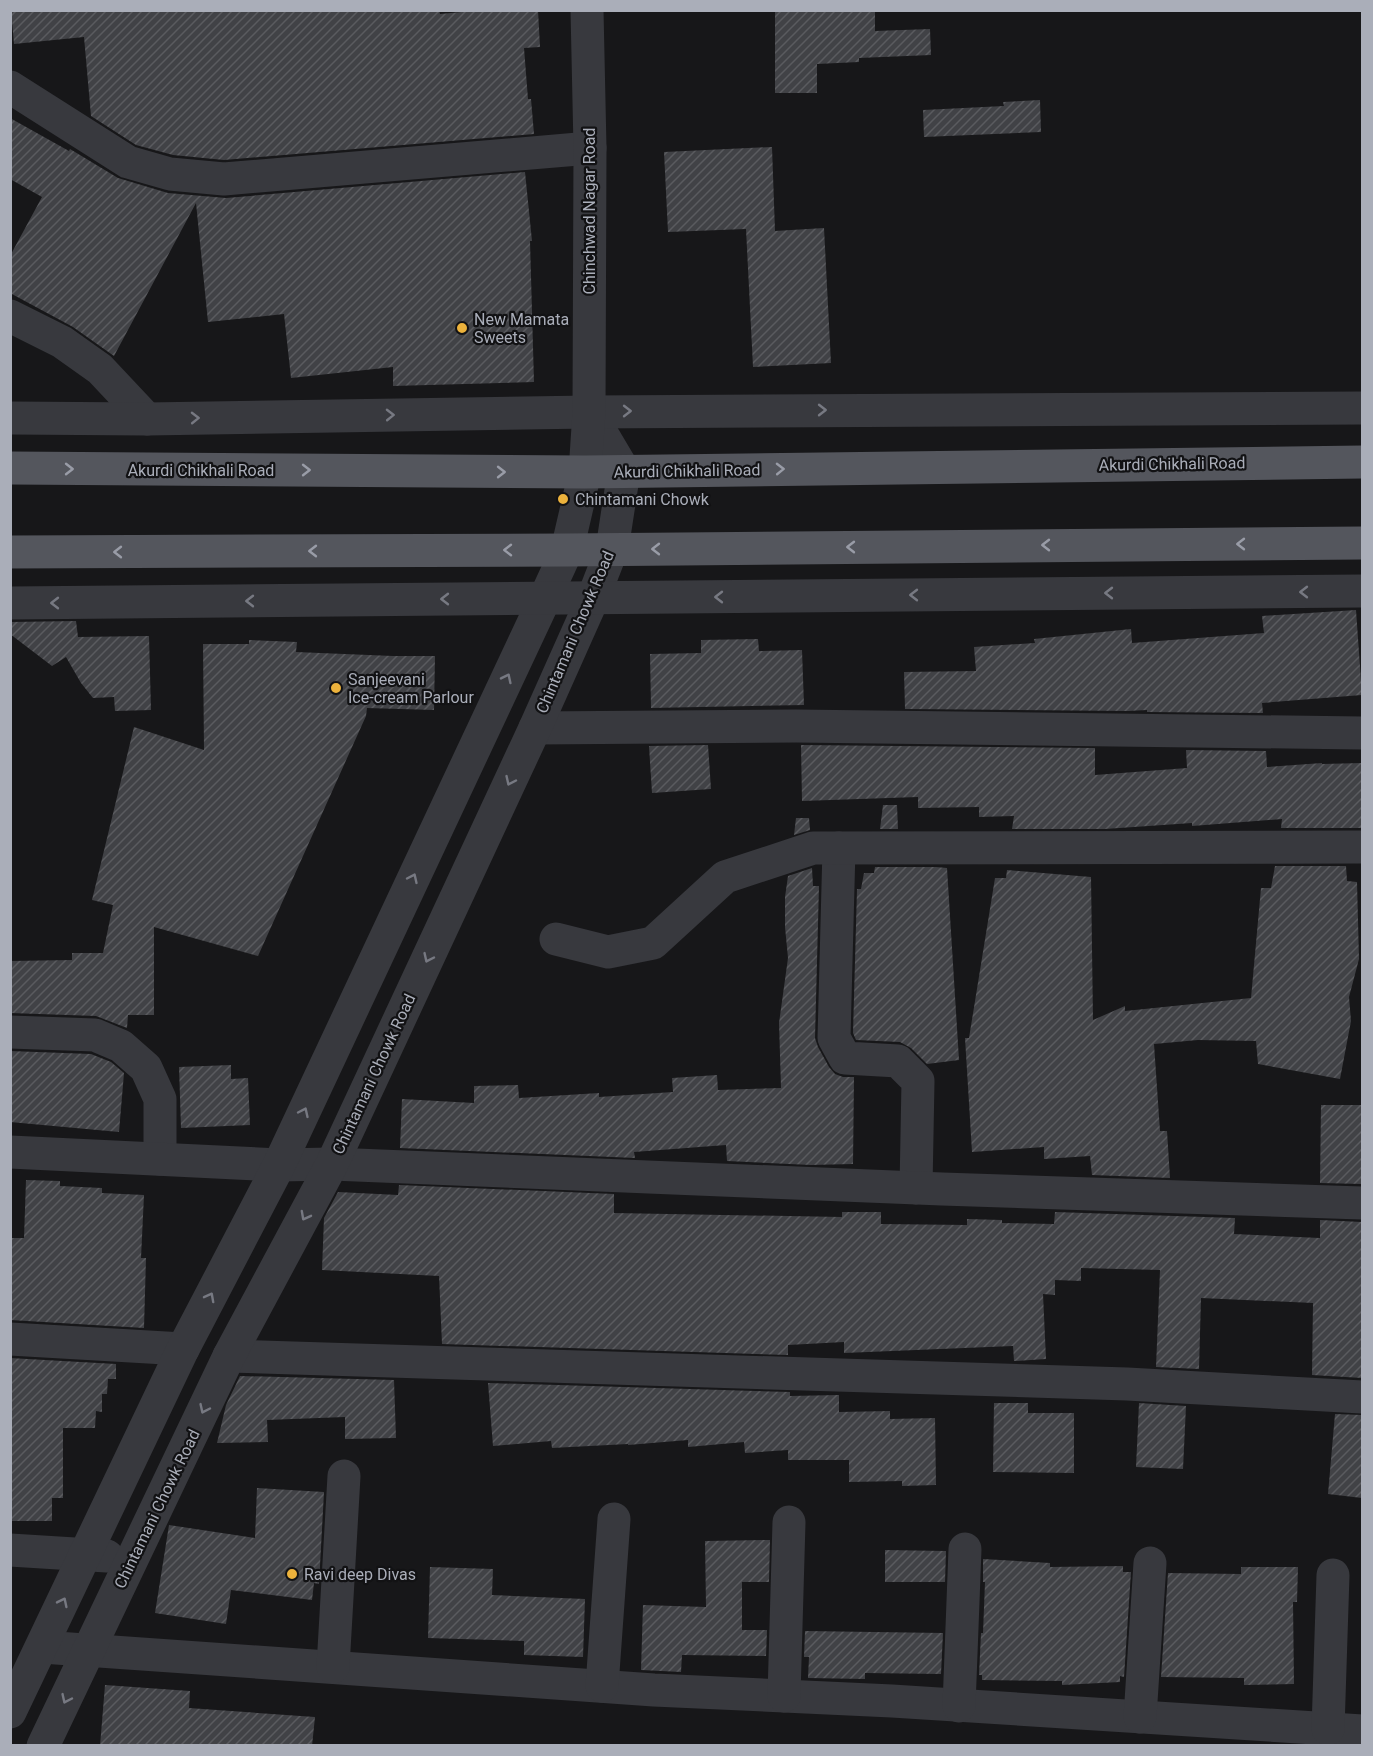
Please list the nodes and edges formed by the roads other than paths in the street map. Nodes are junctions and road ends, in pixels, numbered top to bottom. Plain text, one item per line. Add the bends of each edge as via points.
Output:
1 (586, 10) edge
2 (10, 87) edge
3 (590, 148) junction
4 (10, 316) edge
5 (1362, 408) edge
6 (589, 412) junction
7 (10, 418) edge
8 (147, 419) junction
9 (1362, 462) edge
10 (10, 468) edge
11 (624, 471) junction
12 (585, 472) junction
13 (1362, 543) edge
14 (612, 549) junction
15 (567, 550) junction
16 (10, 552) edge
17 (1362, 591) edge
18 (545, 598) junction
19 (593, 598) junction
20 (10, 603) edge
21 (535, 728) junction
22 (1362, 733) edge
23 (1362, 847) edge
24 (838, 848) junction
25 (556, 939) dead end
26 (10, 1032) edge
27 (10, 1152) edge
28 (160, 1159) junction
29 (332, 1164) junction
30 (279, 1165) junction
31 (916, 1188) junction
32 (1362, 1203) edge
33 (10, 1339) edge
34 (183, 1348) junction
35 (229, 1356) junction
36 (1362, 1396) edge
37 (344, 1476) dead end
38 (614, 1519) dead end
39 (789, 1522) dead end
40 (965, 1549) dead end
41 (10, 1550) edge
42 (86, 1554) junction
43 (133, 1559) junction
44 (1150, 1563) dead end
45 (1333, 1575) dead end
46 (42, 1647) junction
47 (89, 1650) junction
48 (333, 1667) junction
49 (602, 1686) junction
50 (784, 1696) junction
51 (958, 1706) junction
52 (10, 1712) edge
53 (1140, 1717) junction
54 (1328, 1729) junction
55 (1362, 1731) edge
56 (43, 1746) edge

1 - 3 street, Chinchwad Nagar Road
2 - 3 street via 128,162 170,174 224,179
3 - 6 street, Chinchwad Nagar Road
4 - 8 street via 62,342 100,369
6 -> 5 street
8 -> 6 street
6 - 11 street
6 - 12 street
7 - 8 street
11 -> 9 main road, Akurdi Chikhali Road
10 -> 12 main road, Akurdi Chikhali Road
11 - 12 main road, Akurdi Chikhali Road
11 - 14 street, Chintamani Chowk Road
12 - 15 street
13 -> 14 main road
14 - 15 main road
14 - 19 street, Chintamani Chowk Road
15 -> 16 main road
15 - 18 street
17 -> 19 street
18 - 19 street
18 -> 20 street
30 -> 18 street
19 - 21 street, Chintamani Chowk Road
21 - 22 street via 796,726
21 -> 29 street, Chintamani Chowk Road
23 - 24 street
24 - 25 street via 813,848 725,877 653,943 608,951
24 - 31 street via 834,1038 845,1058 898,1061 918,1081
26 - 28 street via 95,1035 121,1046 146,1068 160,1099
27 - 28 street
28 - 30 street
29 - 30 street
29 - 31 street
29 -> 35 street, Chintamani Chowk Road
34 -> 30 street
31 - 32 street
33 - 34 street
34 - 42 street
35 - 36 street via 1115,1383
35 -> 43 street, Chintamani Chowk Road
37 - 48 street
38 - 49 street
39 - 50 street
40 - 51 street
41 - 42 street
42 - 43 street
46 -> 42 street
43 - 47 street, Chintamani Chowk Road
44 - 53 street
45 - 54 street
46 - 47 street
46 - 52 street
47 - 48 street
47 -> 56 street, Chintamani Chowk Road
48 - 49 street
49 - 50 street
50 - 51 street
51 - 53 street
53 - 54 street
54 - 55 street

